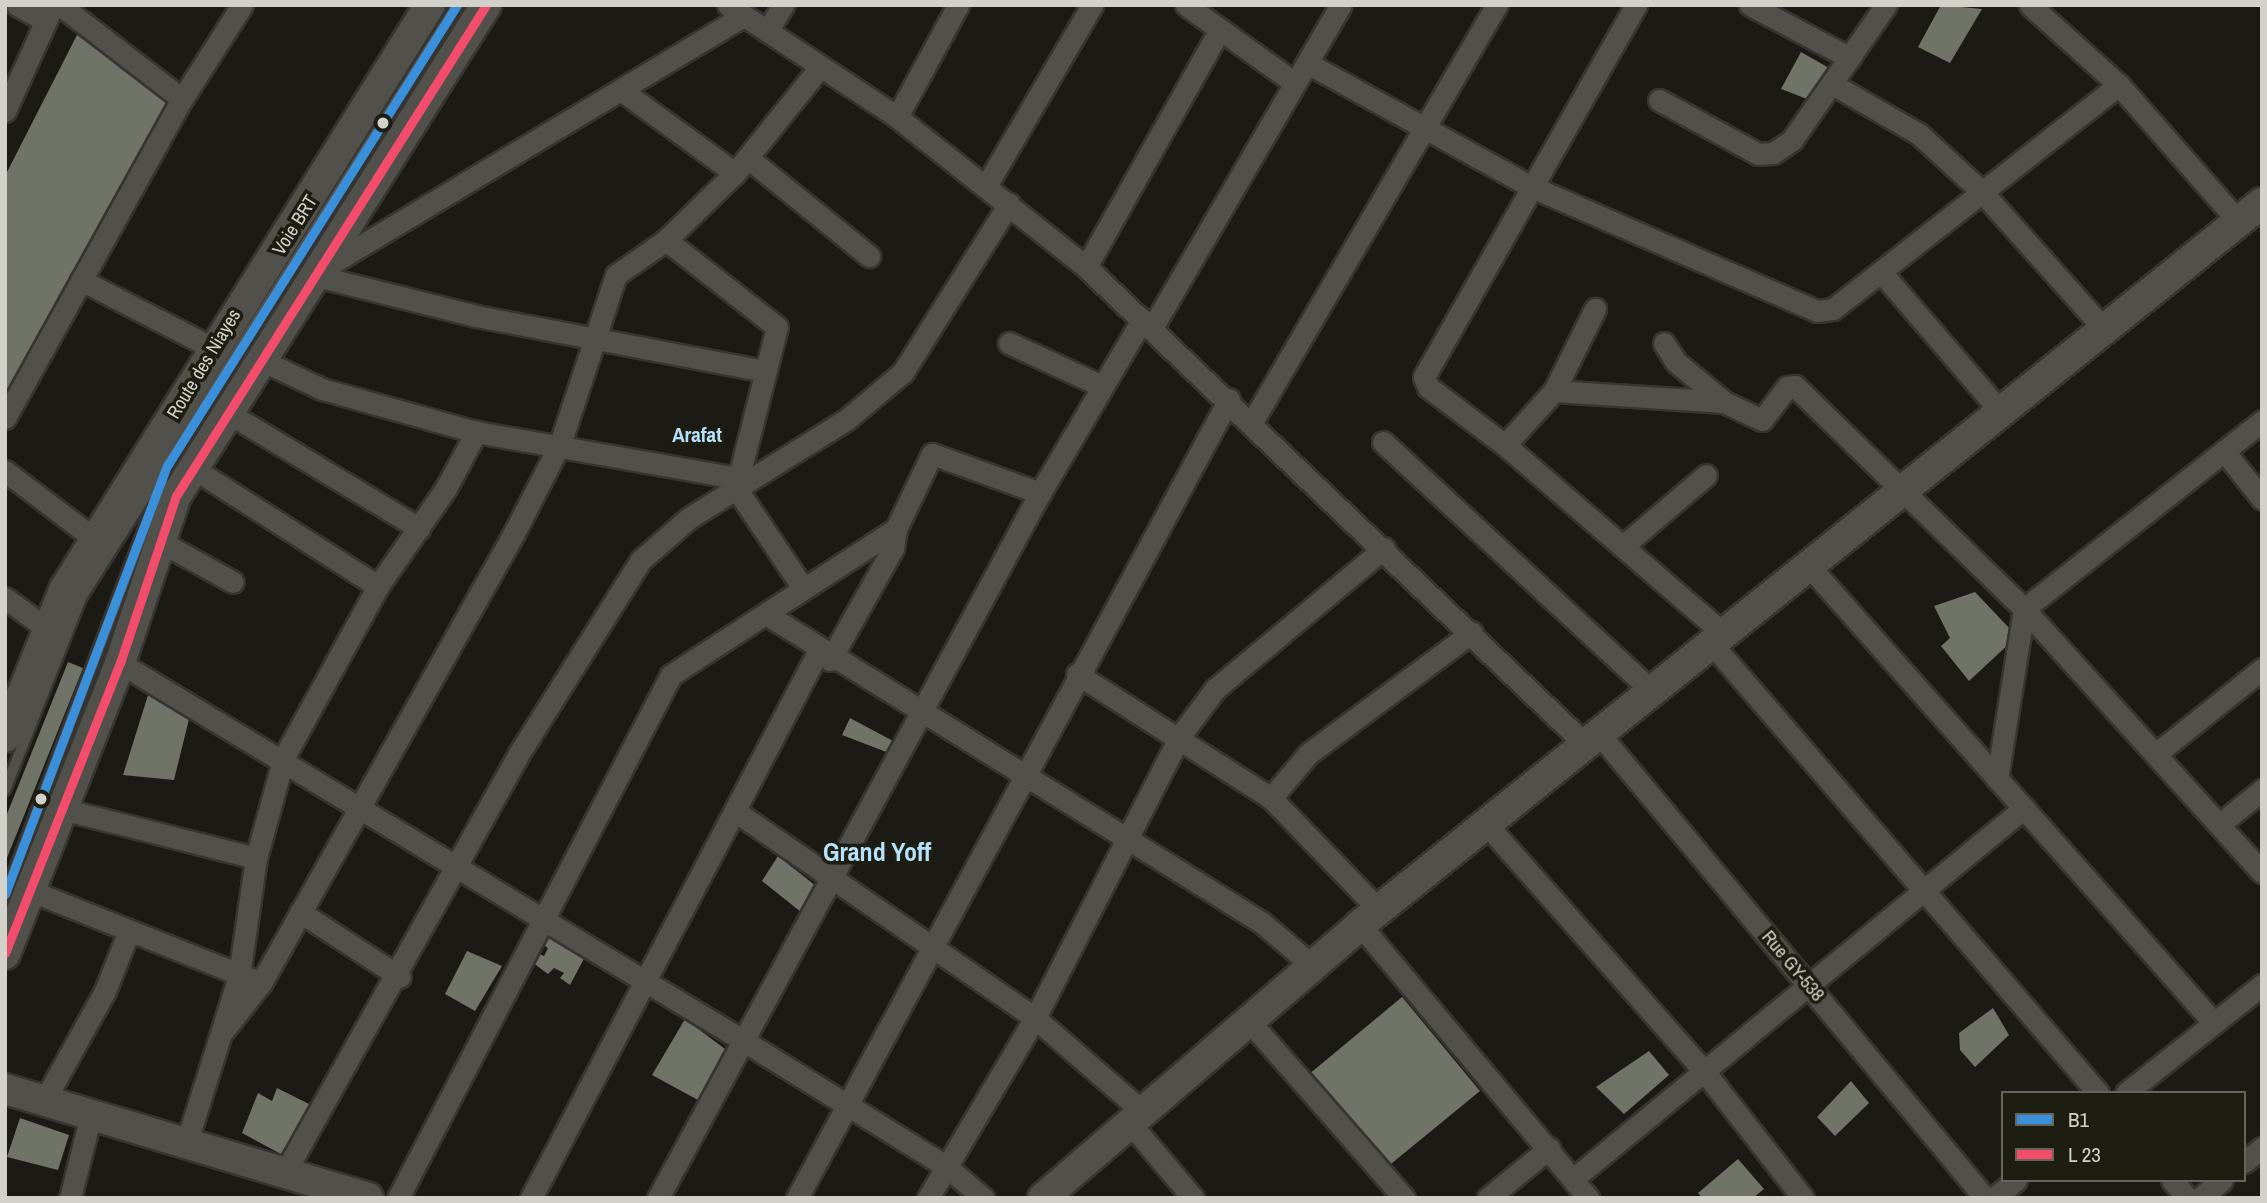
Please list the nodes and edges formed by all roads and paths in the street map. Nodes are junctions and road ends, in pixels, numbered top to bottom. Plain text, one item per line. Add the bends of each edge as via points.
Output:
1 (17, 5) edge
2 (242, 5) edge
3 (430, 5) edge
4 (457, 5) edge
5 (486, 5) edge
6 (783, 5) edge
7 (958, 5) edge
8 (1092, 5) edge
9 (1186, 5) edge
10 (1341, 5) edge
11 (1497, 5) edge
12 (1636, 5) edge
13 (1750, 5) edge
14 (1886, 5) edge
15 (2030, 5) edge
16 (53, 10) edge
17 (736, 11) edge
18 (1220, 29) junction
19 (767, 31) junction
20 (1850, 58) junction
21 (1307, 62) junction
22 (819, 68) junction
23 (1295, 83) junction
24 (1834, 85) junction
25 (2119, 85) junction
26 (621, 90) junction
27 (182, 99) junction
28 (1659, 100) dead end
29 (5, 111) edge
30 (897, 117) junction
31 (1425, 128) junction
32 (741, 165) junction
33 (986, 186) junction
34 (1532, 187) junction
35 (1982, 192) junction
36 (2262, 203) edge
37 (1010, 204) junction
38 (2238, 221) junction
39 (666, 240) junction
40 (869, 256) dead end
41 (1086, 267) junction
42 (1881, 272) junction
43 (313, 275) junction
44 (81, 280) junction
45 (1595, 309) dead end
46 (1147, 324) junction
47 (2104, 329) junction
48 (592, 339) junction
49 (1009, 343) dead end
50 (1664, 343) dead end
51 (213, 348) junction
52 (259, 359) junction
53 (765, 371) junction
54 (1102, 386) junction
55 (1553, 391) junction
56 (1229, 399) junction
57 (1724, 402) junction
58 (225, 411) junction
59 (2000, 411) junction
60 (5, 418) edge
61 (2262, 421) edge
62 (1252, 422) junction
63 (476, 432) junction
64 (1383, 442) dead end
65 (560, 444) junction
66 (1505, 445) junction
67 (2224, 451) junction
68 (179, 467) junction
69 (5, 471) edge
70 (1706, 475) dead end
71 (736, 483) junction
72 (1903, 489) junction
73 (1040, 493) junction
74 (2262, 499) edge
75 (419, 528) junction
76 (896, 530) junction
77 (96, 540) junction
78 (161, 542) junction
79 (1623, 546) junction
80 (1384, 548) junction
81 (1808, 565) junction
82 (233, 582) dead end
83 (378, 586) junction
84 (801, 586) junction
85 (5, 598) edge
86 (2024, 610) junction
87 (766, 614) junction
88 (46, 628) junction
89 (1472, 632) junction
90 (1717, 638) junction
91 (824, 656) junction
92 (120, 663) junction
93 (2262, 669) edge
94 (1077, 674) junction
95 (1652, 691) junction
96 (920, 712) junction
97 (1180, 736) junction
98 (5, 737) edge
99 (1593, 741) junction
100 (2157, 752) junction
101 (284, 757) junction
102 (1023, 772) junction
103 (1997, 779) junction
104 (5, 790) edge
105 (2262, 790) edge
106 (1270, 797) junction
107 (358, 805) junction
108 (2024, 808) junction
109 (62, 809) junction
110 (735, 811) junction
111 (2220, 824) junction
112 (1487, 825) junction
113 (1123, 838) junction
114 (256, 858) junction
115 (459, 868) junction
116 (2262, 872) edge
117 (832, 877) junction
118 (1924, 891) junction
119 (18, 893) edge
120 (300, 912) junction
121 (540, 915) junction
122 (1370, 918) junction
123 (129, 931) junction
124 (931, 942) junction
125 (5, 954) edge
126 (1314, 967) junction
127 (239, 976) junction
128 (400, 977) junction
129 (642, 978) junction
130 (261, 983) junction
131 (1809, 985) junction
132 (2262, 985) edge
133 (1035, 1018) junction
134 (1250, 1022) junction
135 (2214, 1023) junction
136 (224, 1030) junction
137 (744, 1041) junction
138 (1704, 1071) junction
139 (5, 1089) edge
140 (2096, 1091) edge
141 (2129, 1091) edge
142 (44, 1101) junction
143 (845, 1104) junction
144 (91, 1115) junction
145 (1137, 1117) junction
146 (186, 1144) junction
147 (1549, 1148) junction
148 (2262, 1148) edge
149 (2246, 1160) edge
150 (947, 1167) junction
151 (284, 1174) junction
152 (1573, 1180) junction
153 (2014, 1182) edge
154 (2174, 1182) edge
155 (2220, 1182) edge
156 (364, 1197) edge
157 (70, 1198) edge
158 (398, 1198) edge
159 (531, 1198) edge
160 (658, 1198) edge
161 (797, 1198) edge
162 (928, 1198) edge
163 (983, 1198) edge
164 (1043, 1198) edge
165 (1193, 1198) edge
166 (1404, 1198) edge
167 (1488, 1198) edge
168 (1588, 1198) edge
169 (1803, 1198) edge
170 (1985, 1198) edge
171 (1994, 1198) edge
172 (2187, 1198) edge
173 (2200, 1198) edge

1 - 16 street
2 - 27 street
3 - 51 main road, Route des Niayes
4 - 68 lane, Voie BRT
5 - 43 main road
6 - 19 street
7 - 30 street
8 - 33 street
9 - 18 street
10 - 21 street
11 - 31 street
12 - 34 street
13 - 20 street
14 - 20 street
15 - 25 street
16 - 27 street
16 - 29 street
17 - 19 street, Rue GY-538
17 - 26 street
18 - 23 street
18 - 41 street
19 - 22 street, Rue GY-538
20 - 24 street
21 - 23 street
21 - 31 street
22 - 30 street, Rue GY-538
22 - 32 street
23 - 46 street
24 - 28 street via 1792,140 1773,153 1758,154
24 - 35 street via 1919,134
25 - 35 street
25 - 38 street
26 - 32 street
26 - 43 street
27 - 44 street
30 - 33 street, Rue GY-538
31 - 34 street
31 - 62 street
32 - 39 street
32 - 40 street
33 - 37 street, Rue GY-538
34 - 42 street via 1817,311 1833,309
34 - 66 street via 1424,377 1428,387
35 - 42 street
35 - 47 street
36 - 38 main road
37 - 41 street, Rue GY-538
37 - 71 street via 903,372 846,420
38 - 47 main road
39 - 48 street via 616,275
39 - 53 street via 775,322 778,332
41 - 46 street, Rue GY-538
42 - 59 street
43 - 48 street
43 - 52 main road
44 - 51 street
44 - 60 street
45 - 55 street
46 - 54 street
46 - 56 street, Rue GY-538
47 - 59 main road
48 - 53 street
48 - 65 street
49 - 54 street
50 - 57 street via 1682,368
51 - 77 main road, Route des Niayes
52 - 58 main road
52 - 63 street via 322,389
53 - 71 street
54 - 73 street
55 - 57 street
55 - 66 street
56 - 62 street, Rue GY-538
56 - 94 street
57 - 72 street via 1762,419 1787,387 1795,386
58 - 68 main road
58 - 75 street
59 - 72 main road
61 - 67 street
62 - 80 street, Rue GY-538
63 - 65 street
63 - 75 street
64 - 95 street
65 - 71 street
65 - 107 street
66 - 79 street
67 - 74 street
67 - 86 street
68 - 78 main road
68 - 83 street
68 - 104 lane, Voie BRT via 81,598
68 - 119 lane, Voie BRT
69 - 77 street
70 - 79 street
71 - 84 street
71 - 115 street via 641,561 518,755
72 - 81 main road
72 - 86 street
73 - 76 street via 932,454
73 - 96 street
75 - 83 street
76 - 84 street
76 - 91 street via 892,548
77 - 88 main road, Route des Niayes
78 - 82 street
78 - 92 main road
79 - 90 street
80 - 89 street, Rue GY-538
80 - 97 street via 1215,689
81 - 90 main road
81 - 103 street
83 - 101 street
84 - 87 street
85 - 88 street
86 - 100 street
86 - 103 street
87 - 91 street
87 - 121 street via 671,674
88 - 98 main road, Route des Niayes
89 - 99 street, Rue GY-538
89 - 106 street via 1308,754
90 - 95 main road
90 - 118 street
91 - 96 street
91 - 110 street
92 - 101 street
92 - 109 main road
93 - 100 street
94 - 97 street
94 - 102 street
95 - 99 main road
96 - 102 street
96 - 117 street
97 - 106 street
97 - 113 street
99 - 112 main road
99 - 131 street, Rue GY-538
100 - 111 street
101 - 107 street
101 - 114 street
102 - 113 street
102 - 124 street
103 - 108 street
105 - 111 street
106 - 122 street
107 - 115 street
107 - 120 street
108 - 118 street
108 - 135 street
109 - 114 street
109 - 119 main road
110 - 117 street
110 - 129 street
111 - 116 street
112 - 122 main road
112 - 138 street
113 - 126 street via 1261,922
113 - 133 street
114 - 127 street
115 - 121 street
115 - 128 street
117 - 124 street
117 - 137 street
118 - 131 street
118 - 140 street
119 - 123 street
119 - 125 main road
120 - 128 street
120 - 130 street
121 - 129 street
121 - 158 street
122 - 126 main road
122 - 147 street
123 - 127 street
123 - 142 street via 105,991
124 - 133 street
124 - 143 street
126 - 134 main road
127 - 130 street
127 - 136 street
128 - 151 street
129 - 137 street
129 - 159 street
130 - 136 street
131 - 138 street
131 - 170 street, Rue GY-538
132 - 135 street
133 - 145 street
133 - 150 street
134 - 145 main road
134 - 166 street
135 - 141 street
136 - 146 street
137 - 143 street
137 - 160 street
138 - 152 street
138 - 169 street
139 - 142 main road
142 - 144 main road
143 - 150 street
143 - 161 street
144 - 146 main road
144 - 157 street
145 - 164 main road
145 - 165 street
146 - 151 main road
147 - 152 street
147 - 167 street
148 - 149 street
150 - 162 street
150 - 163 street
151 - 156 main road
152 - 168 street
153 - 171 street
154 - 172 street
155 - 173 street

